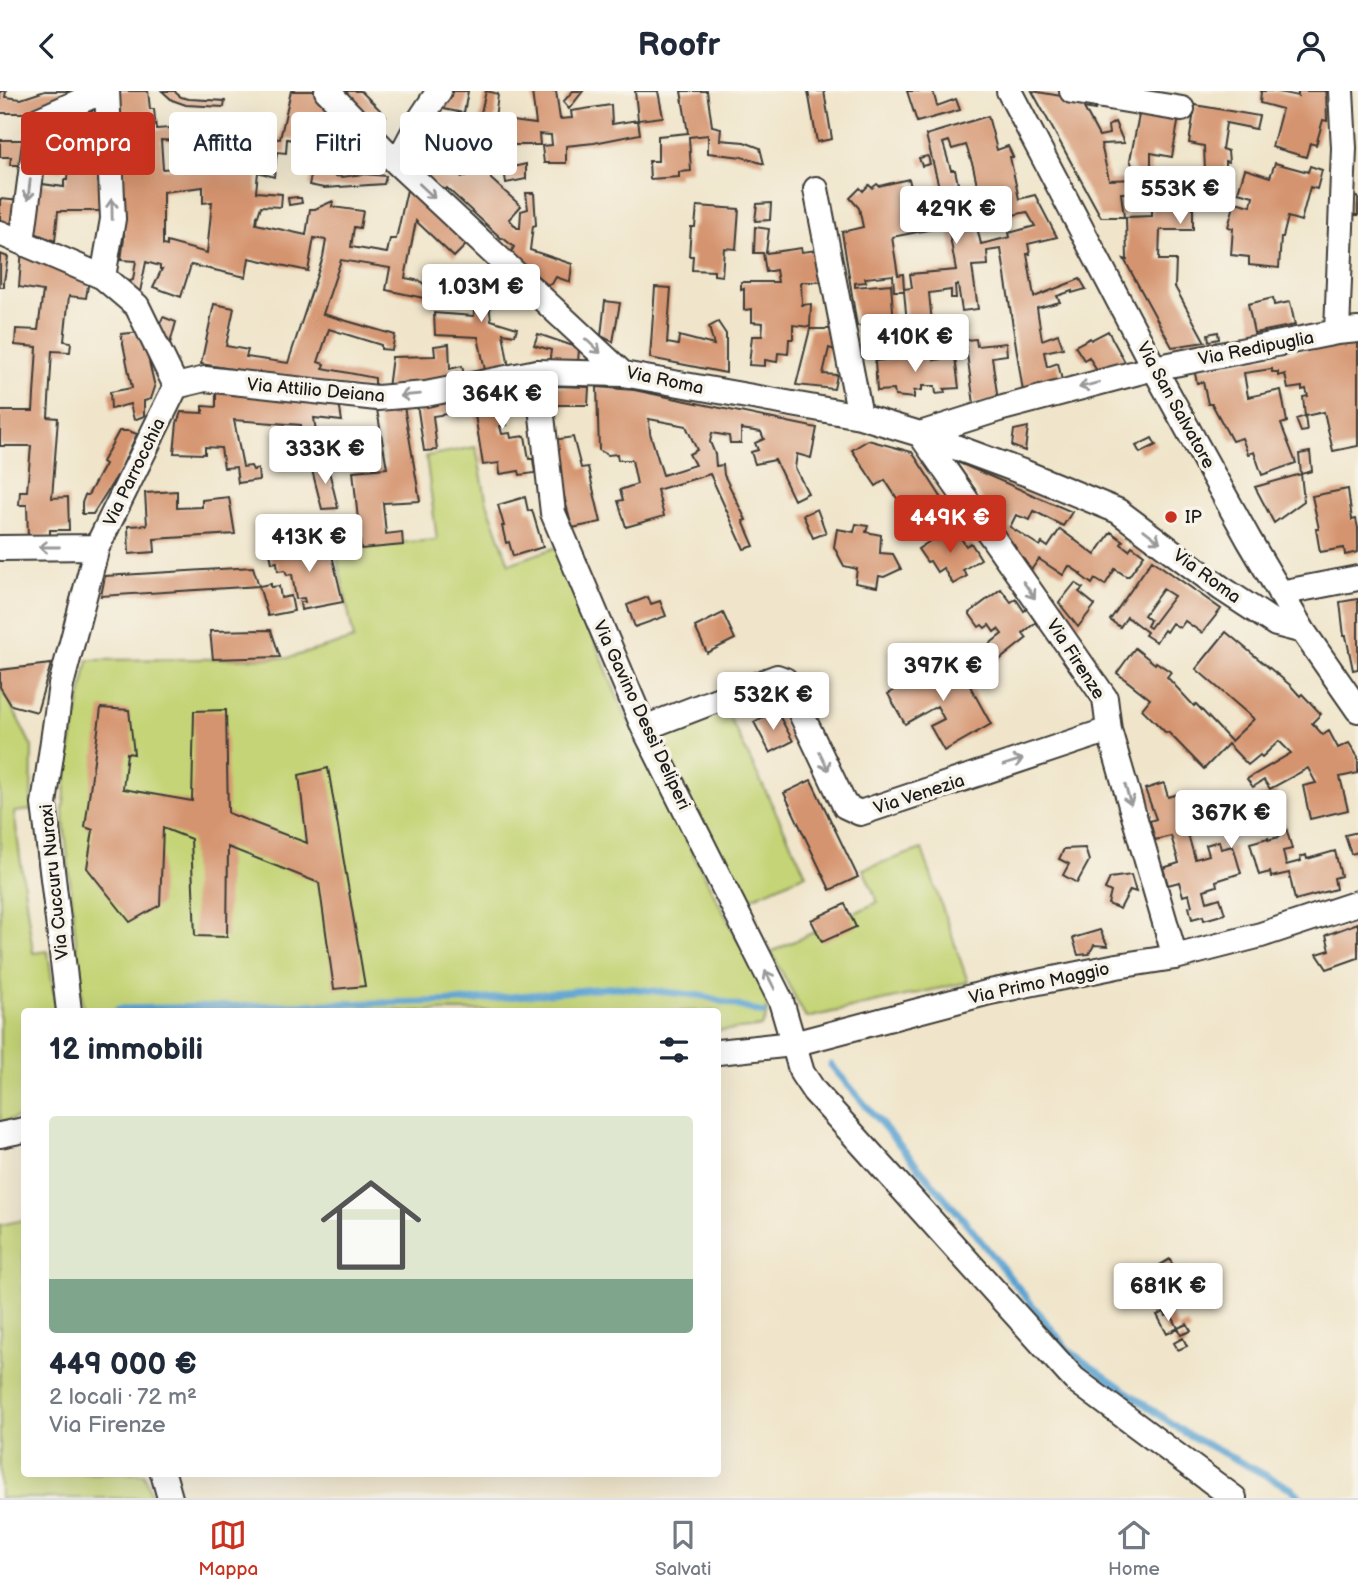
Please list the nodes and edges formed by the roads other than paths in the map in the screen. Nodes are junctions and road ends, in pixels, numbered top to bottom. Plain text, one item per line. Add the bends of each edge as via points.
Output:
1 (105, 91) edge
2 (327, 91) edge
3 (439, 91) edge
4 (1009, 91) edge
5 (1072, 91) edge
6 (1341, 91) edge
7 (1182, 109) dead end
8 (397, 163) junction
9 (816, 189) dead end
10 (11, 237) edge
11 (103, 277) junction
12 (1347, 331) edge
13 (1154, 368) junction
14 (537, 372) junction
15 (623, 374) junction
16 (176, 386) junction
17 (860, 416) junction
18 (920, 434) junction
19 (97, 547) junction
20 (0, 548) edge
21 (1358, 579) edge
22 (1280, 593) junction
23 (1303, 631) junction
24 (1358, 710) edge
25 (644, 728) junction
26 (1109, 730) junction
27 (1358, 903) edge
28 (1175, 957) junction
29 (69, 1008) edge
30 (793, 1044) junction
31 (721, 1052) edge
32 (21, 1131) edge
33 (0, 1135) edge
34 (164, 1477) edge
35 (170, 1498) edge
36 (1234, 1498) edge

1 -> 10 street via 38,120
11 -> 1 street via 113,219
2 - 8 street, Via Roma
3 - 8 street
4 - 13 street, Via San Salvatore
5 - 7 street
6 - 12 street
8 -> 15 street, Via Roma
9 - 17 street
10 - 11 street
11 - 16 street via 137,306
12 - 13 street, Via Redipuglia
13 -> 18 street
13 - 22 street, Via San Salvatore
14 - 15 street, Via Attilio Deiana
14 -> 16 street, Via Attilio Deiana via 426,394 377,398 205,379
14 - 25 street, Via Gavino Dessì Deliperi via 553,513
15 - 17 street, Via Roma
16 - 19 street, Via Parrocchia
17 - 18 street, Via Roma
18 -> 23 street, Via Roma via 1118,511 1276,624
18 -> 26 street, Via Firenze via 1105,698
19 -> 20 street, Via Parrocchia
19 - 29 street, Via Cuccuru Nuraxi via 61,685 44,804
21 - 22 street
22 - 23 street, Via San Salvatore
23 - 24 street, Via San Salvatore
25 -> 26 street, Via Venezia via 777,677 785,680 845,806 860,813
30 -> 25 street, Via Gavino Dessì Deliperi via 781,1001
26 -> 28 street, Via Firenze
27 - 28 street, Via Primo Maggio
28 - 30 street, Via Primo Maggio via 990,992
30 - 31 street, Via Primo Maggio
30 - 36 street, Via Gavino Dessì Deliperi via 802,1073 814,1091 1074,1379
32 - 33 street
34 - 35 street

